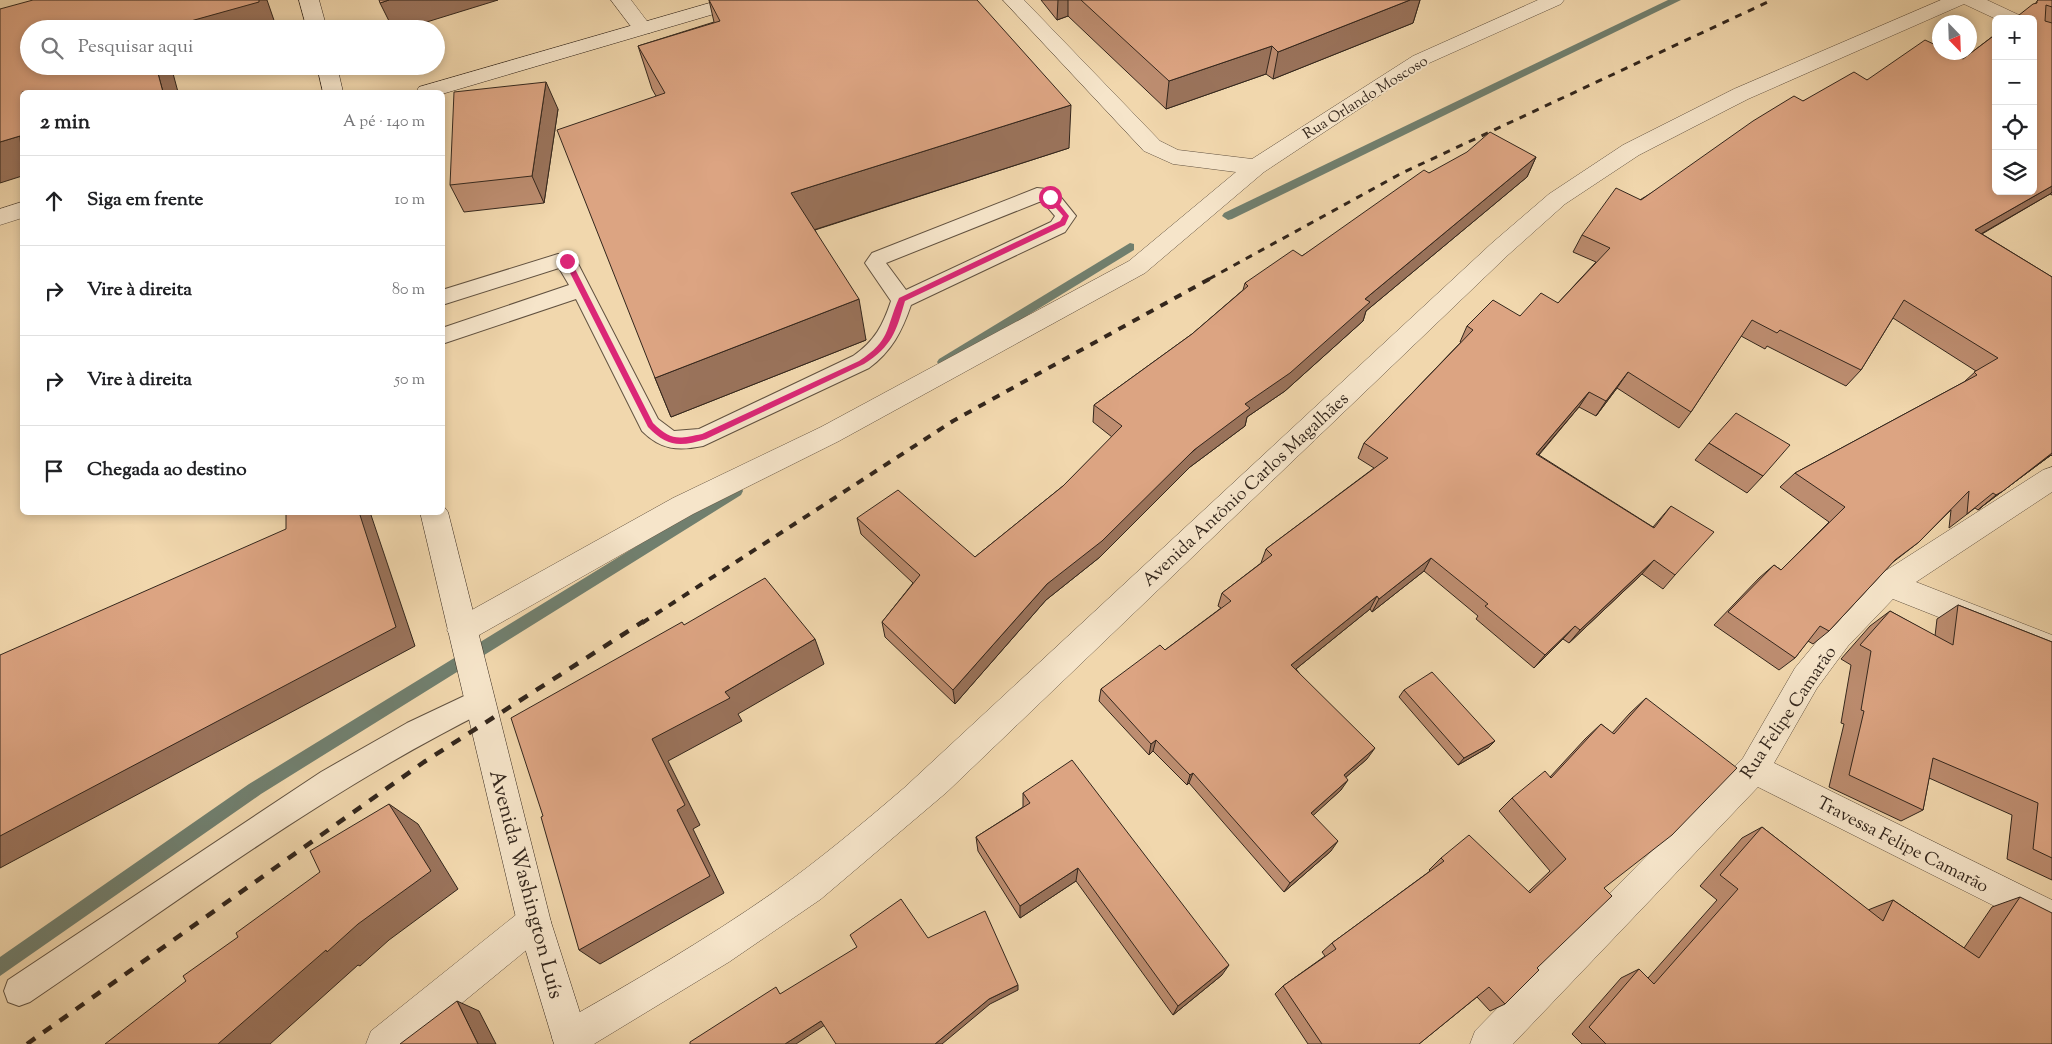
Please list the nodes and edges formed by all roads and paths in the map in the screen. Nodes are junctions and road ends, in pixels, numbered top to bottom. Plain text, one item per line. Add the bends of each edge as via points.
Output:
1 (309, 0) edge
2 (621, 0) edge
3 (741, 0) edge
4 (1013, 0) edge
5 (1554, 0) edge
6 (1957, 0) edge
7 (1972, 0) edge
8 (2004, 15) edge
9 (315, 20) edge
10 (643, 29) junction
11 (328, 75) edge
12 (332, 90) edge
13 (433, 90) edge
14 (1256, 167) junction
15 (20, 211) edge
16 (0, 216) edge
17 (581, 289) junction
18 (445, 297) edge
19 (902, 300) junction
20 (445, 335) edge
21 (2052, 478) edge
22 (435, 515) edge
23 (1890, 584) junction
24 (464, 638) junction
25 (2052, 649) edge
26 (480, 706) junction
27 (1754, 769) junction
28 (2052, 918) edge
29 (534, 922) junction
30 (19, 991) dead end
31 (571, 1041) edge
32 (384, 1044) edge
33 (1488, 1044) edge

1 - 9 street
2 - 10 street
3 - 10 street
4 - 14 street via 1152,146 1173,157
5 - 14 street, Rua Orlando Moscoso via 1420,60
6 - 31 street, Avenida Antônio Carlos Magalhães via 1741,94 1631,150 1557,199 936,781 856,850 766,918
7 - 8 street
10 - 13 street
11 - 12 street
14 - 24 street, Rua Orlando Moscoso via 1137,267 830,434 683,506
15 - 16 street
17 - 18 lane via 570,264 563,260
17 - 19 lane via 650,425 672,441 703,437 861,362 886,343
17 - 20 lane
19 - 19 lane via 1058,227 1066,216 1048,195 1037,195 879,258 875,263
21 - 23 street, Rua Felipe Camarão
22 - 24 street, Avenida Washington Luís
23 - 25 street
23 - 27 street, Rua Felipe Camarão via 1838,637 1806,678
24 - 26 street, Avenida Washington Luís
26 - 29 street, Avenida Washington Luís
26 - 30 lane via 416,732 331,781
27 - 28 street, Travessa Felipe Camarão
27 - 33 street, Rua Felipe Camarão
29 - 31 street, Avenida Washington Luís
29 - 32 street

